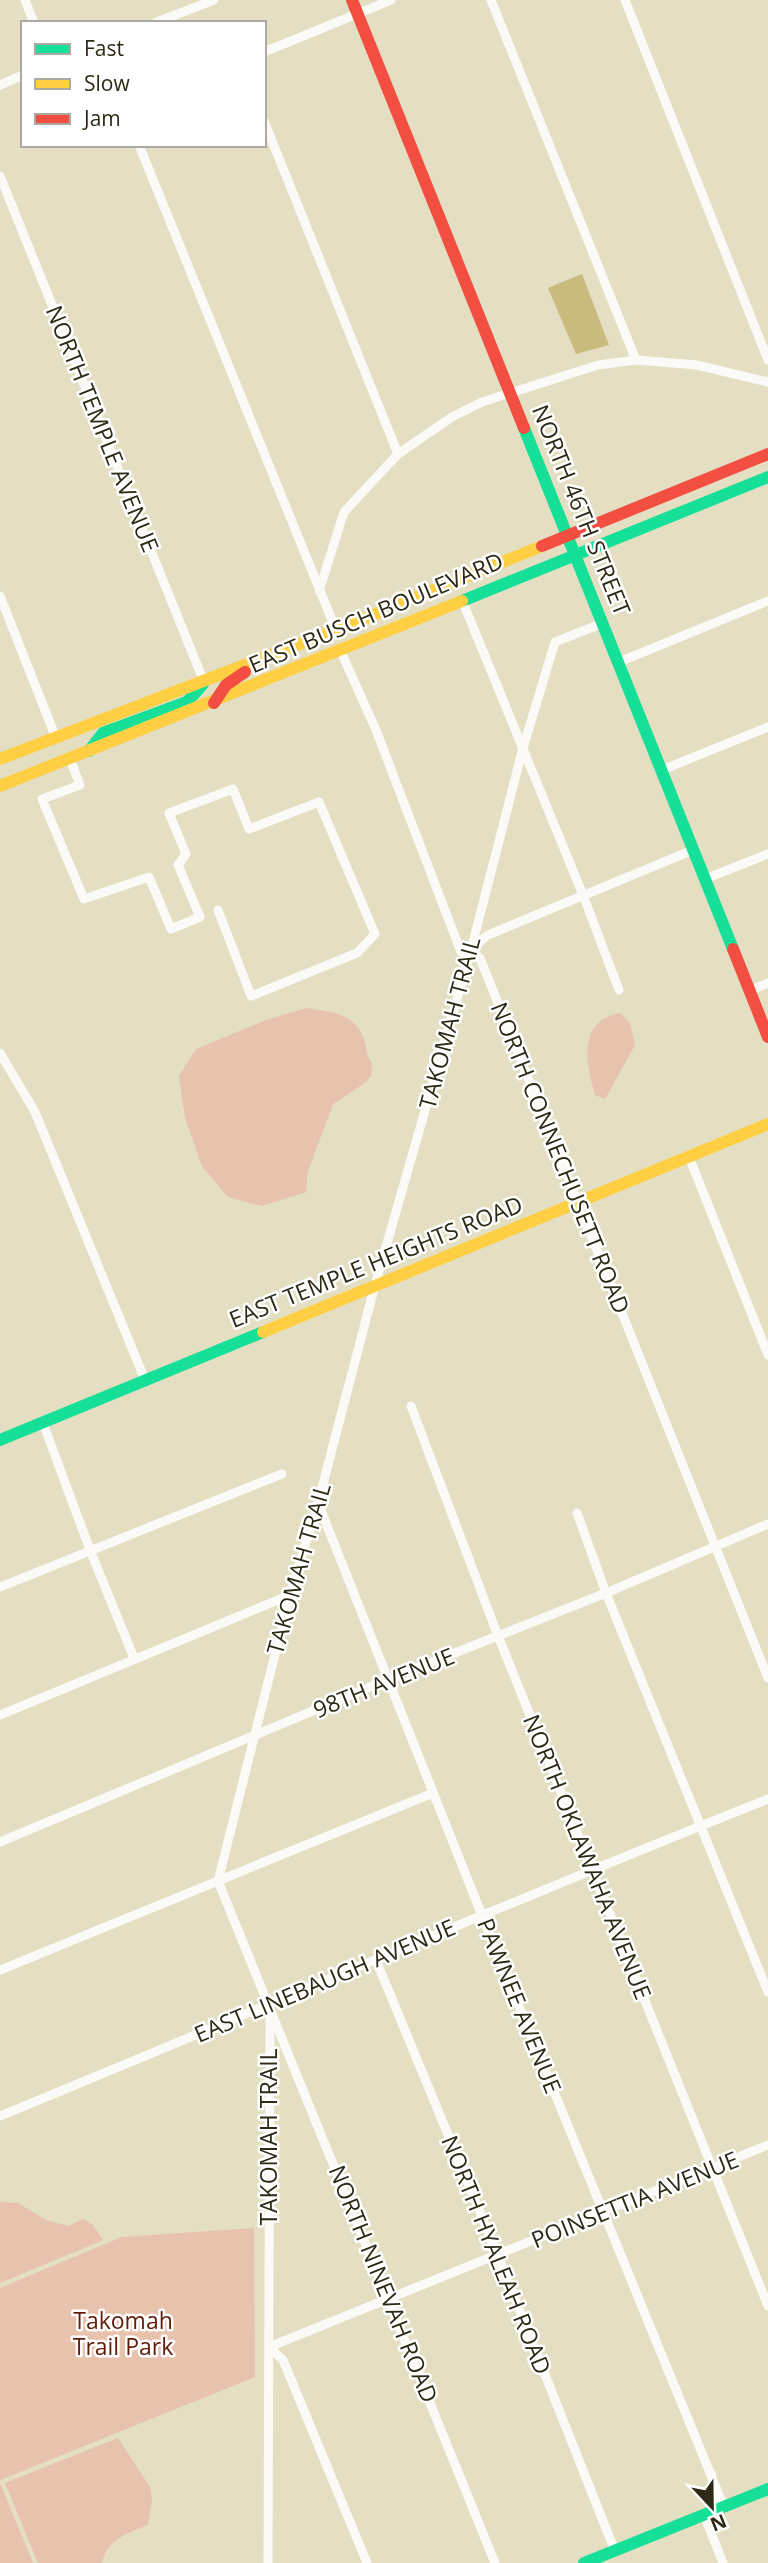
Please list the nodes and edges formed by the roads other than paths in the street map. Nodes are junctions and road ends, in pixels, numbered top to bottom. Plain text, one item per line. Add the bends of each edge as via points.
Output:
1 (25, 0) edge
2 (181, 0) edge
3 (214, 0) edge
4 (352, 0) edge
5 (391, 0) edge
6 (491, 0) edge
7 (625, 0) edge
8 (186, 11) junction
9 (358, 14) junction
10 (33, 21) edge
11 (159, 21) edge
12 (266, 51) edge
13 (21, 76) edge
14 (0, 85) edge
15 (266, 126) edge
16 (140, 147) edge
17 (0, 176) edge
18 (636, 360) junction
19 (768, 360) edge
20 (768, 382) edge
21 (511, 393) junction
22 (398, 454) junction
23 (768, 454) edge
24 (768, 477) edge
25 (568, 534) junction
26 (575, 554) junction
27 (319, 591) junction
28 (429, 591) junction
29 (0, 596) edge
30 (462, 600) junction
31 (768, 601) edge
32 (603, 622) junction
33 (336, 630) junction
34 (314, 638) junction
35 (341, 652) junction
36 (619, 663) junction
37 (204, 682) junction
38 (214, 703) junction
39 (768, 727) edge
40 (56, 738) junction
41 (523, 748) junction
42 (88, 752) junction
43 (0, 759) edge
44 (70, 759) junction
45 (662, 771) junction
46 (0, 786) edge
47 (693, 850) junction
48 (768, 854) edge
49 (705, 879) junction
50 (583, 895) junction
51 (218, 910) dead end
52 (471, 950) junction
53 (768, 983) edge
54 (619, 990) dead end
55 (750, 991) junction
56 (768, 1037) edge
57 (0, 1053) edge
58 (768, 1124) edge
59 (689, 1157) junction
60 (578, 1202) junction
61 (375, 1285) junction
62 (768, 1355) edge
63 (145, 1380) junction
64 (411, 1406) dead end
65 (43, 1423) junction
66 (0, 1440) edge
67 (282, 1474) dead end
68 (318, 1503) junction
69 (577, 1513) dead end
70 (768, 1524) edge
71 (715, 1546) junction
72 (90, 1550) junction
73 (0, 1587) edge
74 (606, 1593) junction
75 (290, 1595) junction
76 (498, 1636) junction
77 (134, 1658) junction
78 (768, 1678) edge
79 (389, 1679) junction
80 (0, 1715) edge
81 (253, 1737) junction
82 (433, 1793) junction
83 (768, 1800) edge
84 (701, 1826) junction
85 (0, 1842) edge
86 (592, 1870) junction
87 (218, 1881) junction
88 (482, 1914) junction
89 (376, 1960) junction
90 (0, 1970) edge
91 (768, 1992) edge
92 (270, 2005) junction
93 (0, 2116) edge
94 (768, 2145) edge
95 (712, 2168) junction
96 (603, 2212) junction
97 (498, 2256) junction
98 (390, 2299) junction
99 (768, 2306) edge
100 (269, 2347) junction
101 (768, 2489) edge
102 (724, 2507) junction
103 (704, 2515) junction
104 (615, 2550) junction
105 (268, 2563) edge
106 (368, 2563) edge
107 (495, 2563) edge
108 (584, 2563) edge
109 (723, 2563) edge

1 - 10 street
2 - 8 street
3 - 8 street
4 - 9 street, NORTH 46TH STREET
5 - 9 street
6 - 18 street
7 - 19 street
8 - 11 street
9 - 12 street
9 - 21 street, NORTH 46TH STREET
13 - 14 street
15 - 22 street
16 - 27 street
17 - 37 street, NORTH TEMPLE AVENUE
18 - 20 street via 697,365
18 - 21 street via 598,365
21 - 22 street via 452,417
21 - 25 street, NORTH 46TH STREET
22 - 27 street via 344,512
23 - 25 street, EAST BUSCH BOULEVARD
24 - 26 street, EAST BUSCH BOULEVARD
25 - 26 street, NORTH 46TH STREET
25 - 28 street, EAST BUSCH BOULEVARD
26 - 30 street, EAST BUSCH BOULEVARD
26 - 32 street, NORTH 46TH STREET
27 - 33 street
28 - 33 street, EAST BUSCH BOULEVARD
28 - 35 street via 421,603 349,635
29 - 40 street
30 - 35 street, EAST BUSCH BOULEVARD
30 - 41 street
31 - 36 street
32 - 36 street, NORTH 46TH STREET
32 - 41 street, TAKOMAH TRAIL via 555,642
33 - 34 street, EAST BUSCH BOULEVARD
34 - 37 street, EAST BUSCH BOULEVARD
34 - 38 street via 302,651 235,677
35 - 38 street, EAST BUSCH BOULEVARD
35 - 52 street, NORTH CONNECHUSETT ROAD via 461,951
36 - 45 street, NORTH 46TH STREET
37 - 40 street, EAST BUSCH BOULEVARD
37 - 42 street via 187,702 103,733
38 - 42 street, EAST BUSCH BOULEVARD
39 - 45 street
40 - 43 street, EAST BUSCH BOULEVARD
41 - 50 street
41 - 52 street, TAKOMAH TRAIL
42 - 44 street, EAST BUSCH BOULEVARD
44 - 46 street, EAST BUSCH BOULEVARD
44 - 51 street via 80,785 42,799 84,899 149,877 170,929 200,917 178,865 186,855 169,813 233,789 249,829 318,802 374,934 357,953 251,996
45 - 47 street, NORTH 46TH STREET
47 - 49 street, NORTH 46TH STREET
47 - 50 street
48 - 49 street
49 - 55 street, NORTH 46TH STREET
50 - 52 street via 488,935
50 - 54 street
52 - 60 street, NORTH CONNECHUSETT ROAD via 480,958
52 - 61 street, TAKOMAH TRAIL
53 - 55 street
55 - 56 street, NORTH 46TH STREET
57 - 63 street via 35,1112
58 - 59 street, EAST TEMPLE HEIGHTS ROAD
59 - 60 street, EAST TEMPLE HEIGHTS ROAD
59 - 62 street
60 - 61 street, EAST TEMPLE HEIGHTS ROAD
60 - 71 street, NORTH CONNECHUSETT ROAD
61 - 63 street, EAST TEMPLE HEIGHTS ROAD
61 - 68 street, TAKOMAH TRAIL
63 - 65 street, EAST TEMPLE HEIGHTS ROAD
64 - 76 street, NORTH OKLAWAHA AVENUE
65 - 66 street, EAST TEMPLE HEIGHTS ROAD
65 - 72 street
67 - 72 street
68 - 75 street, TAKOMAH TRAIL
68 - 79 street, PAWNEE AVENUE
69 - 74 street
70 - 71 street, 98TH AVENUE
71 - 74 street, 98TH AVENUE
71 - 78 street, NORTH CONNECHUSETT ROAD
72 - 73 street
72 - 77 street
74 - 76 street, 98TH AVENUE
74 - 84 street
75 - 77 street
75 - 81 street, TAKOMAH TRAIL
76 - 79 street, 98TH AVENUE
76 - 86 street, NORTH OKLAWAHA AVENUE
77 - 80 street
79 - 81 street, 98TH AVENUE
79 - 82 street, PAWNEE AVENUE
81 - 85 street, 98TH AVENUE
81 - 87 street, TAKOMAH TRAIL
82 - 87 street
82 - 88 street, PAWNEE AVENUE
83 - 84 street, EAST LINEBAUGH AVENUE
84 - 86 street, EAST LINEBAUGH AVENUE
84 - 91 street
86 - 88 street, EAST LINEBAUGH AVENUE
86 - 95 street, NORTH OKLAWAHA AVENUE
87 - 90 street
87 - 92 street, TAKOMAH TRAIL
88 - 89 street, EAST LINEBAUGH AVENUE
88 - 96 street, PAWNEE AVENUE
89 - 92 street, EAST LINEBAUGH AVENUE
89 - 97 street, NORTH HYALEAH ROAD
92 - 93 street, EAST LINEBAUGH AVENUE
92 - 98 street, NORTH NINEVAH ROAD
92 - 100 street, TAKOMAH TRAIL
94 - 95 street, POINSETTIA AVENUE
95 - 96 street, POINSETTIA AVENUE
95 - 99 street, NORTH OKLAWAHA AVENUE
96 - 97 street, POINSETTIA AVENUE
96 - 102 street, PAWNEE AVENUE
97 - 98 street, POINSETTIA AVENUE
97 - 104 street, NORTH HYALEAH ROAD
98 - 100 street, POINSETTIA AVENUE
98 - 107 street, NORTH NINEVAH ROAD
100 - 105 street, TAKOMAH TRAIL
100 - 106 street via 284,2360
101 - 102 street
102 - 103 street
103 - 104 street
103 - 109 street
104 - 108 street

